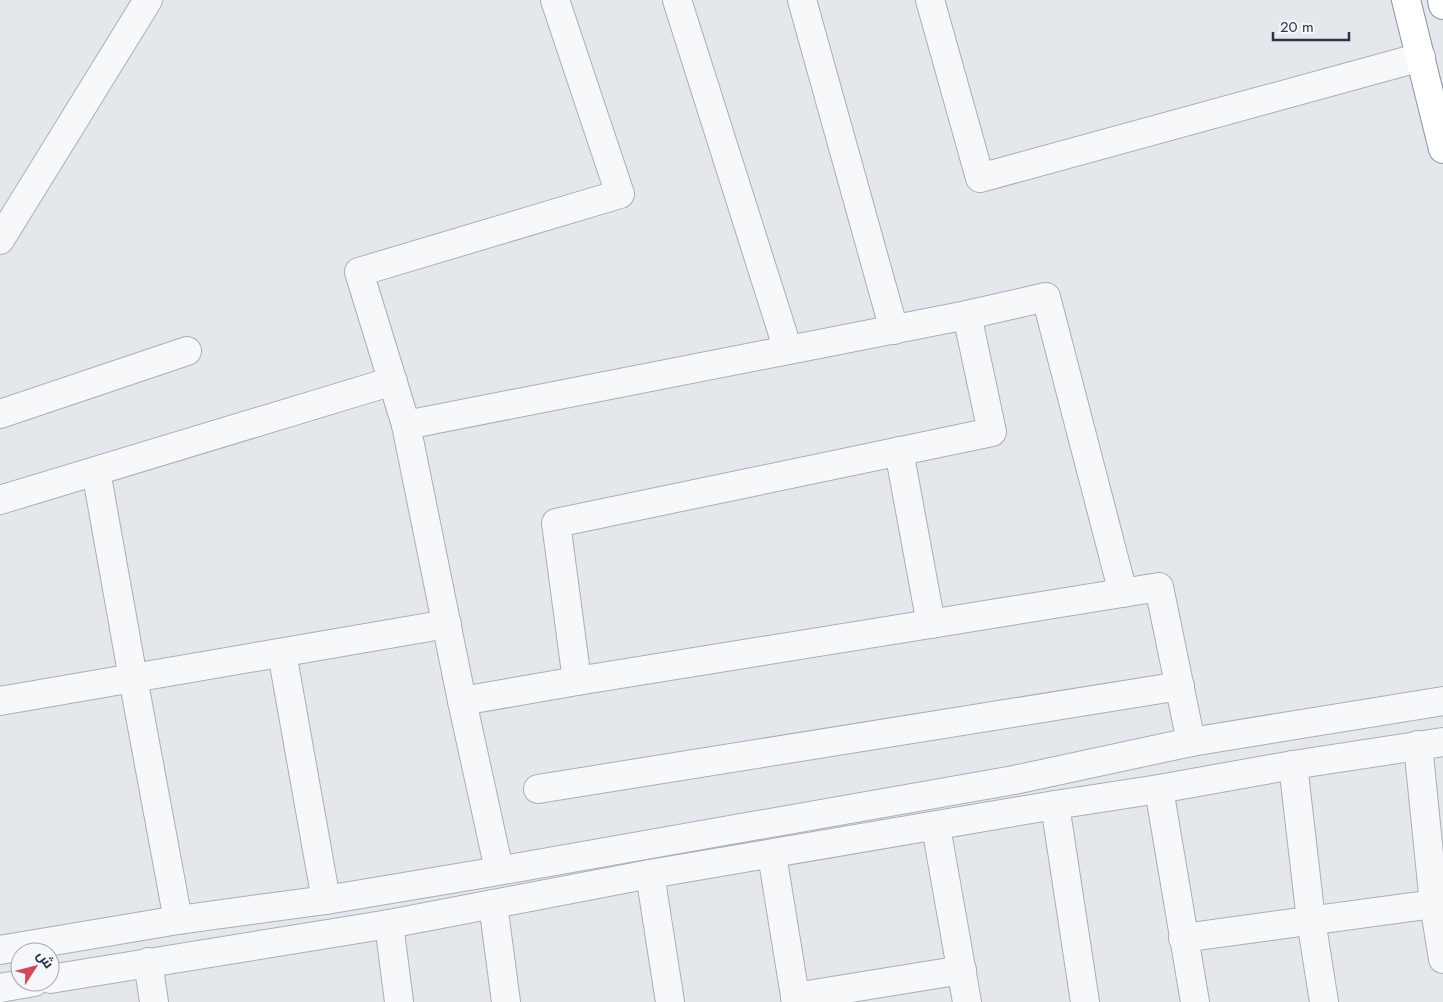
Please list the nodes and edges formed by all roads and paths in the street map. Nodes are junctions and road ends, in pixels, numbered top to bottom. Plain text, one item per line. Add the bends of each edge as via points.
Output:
1 (148, 0) edge
2 (555, 0) edge
3 (677, 0) edge
4 (802, 0) edge
5 (930, 0) edge
6 (1406, 0) edge
7 (1442, 0) edge
8 (1443, 5) edge
9 (1421, 57) junction
10 (1443, 149) edge
11 (0, 240) edge
12 (966, 316) junction
13 (894, 330) junction
14 (788, 350) junction
15 (187, 351) dead end
16 (393, 381) junction
17 (0, 414) edge
18 (406, 425) junction
19 (899, 451) junction
20 (96, 471) junction
21 (0, 500) edge
22 (1123, 593) junction
23 (447, 624) junction
24 (931, 624) junction
25 (282, 653) junction
26 (132, 678) junction
27 (577, 681) junction
28 (1180, 686) junction
29 (0, 701) edge
30 (1443, 701) edge
31 (462, 702) junction
32 (1191, 742) junction
33 (1430, 744) edge
34 (1292, 765) junction
35 (1014, 780) junction
36 (538, 789) dead end
37 (1159, 789) junction
38 (1055, 805) junction
39 (1018, 812) junction
40 (936, 827) junction
41 (772, 855) junction
42 (499, 870) junction
43 (650, 874) junction
44 (326, 900) junction
45 (493, 904) junction
46 (1434, 904) junction
47 (178, 920) junction
48 (1311, 920) junction
49 (389, 924) junction
50 (1183, 938) junction
51 (56, 942) edge
52 (1443, 959) edge
53 (148, 962) junction
54 (962, 970) junction
55 (60, 981) edge
56 (795, 999) edge
57 (154, 1002) edge
58 (399, 1002) edge
59 (506, 1002) edge
60 (670, 1002) edge
61 (968, 1002) edge
62 (1085, 1002) edge
63 (1195, 1002) edge
64 (1324, 1002) edge

1 - 11 street
2 - 16 street via 620,194 359,272
3 - 14 street
4 - 13 street
5 - 9 street via 980,178
6 - 9 highway
7 - 8 highway
9 - 10 highway
12 - 13 street
12 - 19 street via 992,432
12 - 22 street via 1046,297
13 - 14 street
14 - 18 street
15 - 17 street
16 - 18 street
16 - 20 street
18 - 23 street
19 - 24 street
19 - 27 street via 556,523
20 - 21 street
20 - 26 street
22 - 24 street
22 - 28 street via 1159,587
23 - 25 street
23 - 31 street
24 - 27 street
25 - 26 street
25 - 44 street
26 - 29 street
26 - 47 street
27 - 31 street
28 - 32 street
28 - 36 street
30 - 32 street
31 - 42 street
32 - 35 street
33 - 34 street
33 - 46 street
34 - 37 street
34 - 48 street
35 - 39 street
35 - 42 street
37 - 38 street
37 - 50 street
38 - 39 street
38 - 62 street
39 - 40 street
40 - 41 street
40 - 54 street
41 - 43 street
41 - 56 street
42 - 44 street
43 - 45 street
43 - 60 street
44 - 47 street
45 - 49 street
45 - 59 street
46 - 48 street
46 - 52 street
47 - 51 street
48 - 50 street
48 - 64 street
49 - 53 street
49 - 58 street
50 - 63 street
53 - 55 street
53 - 57 street
54 - 56 street
54 - 61 street

